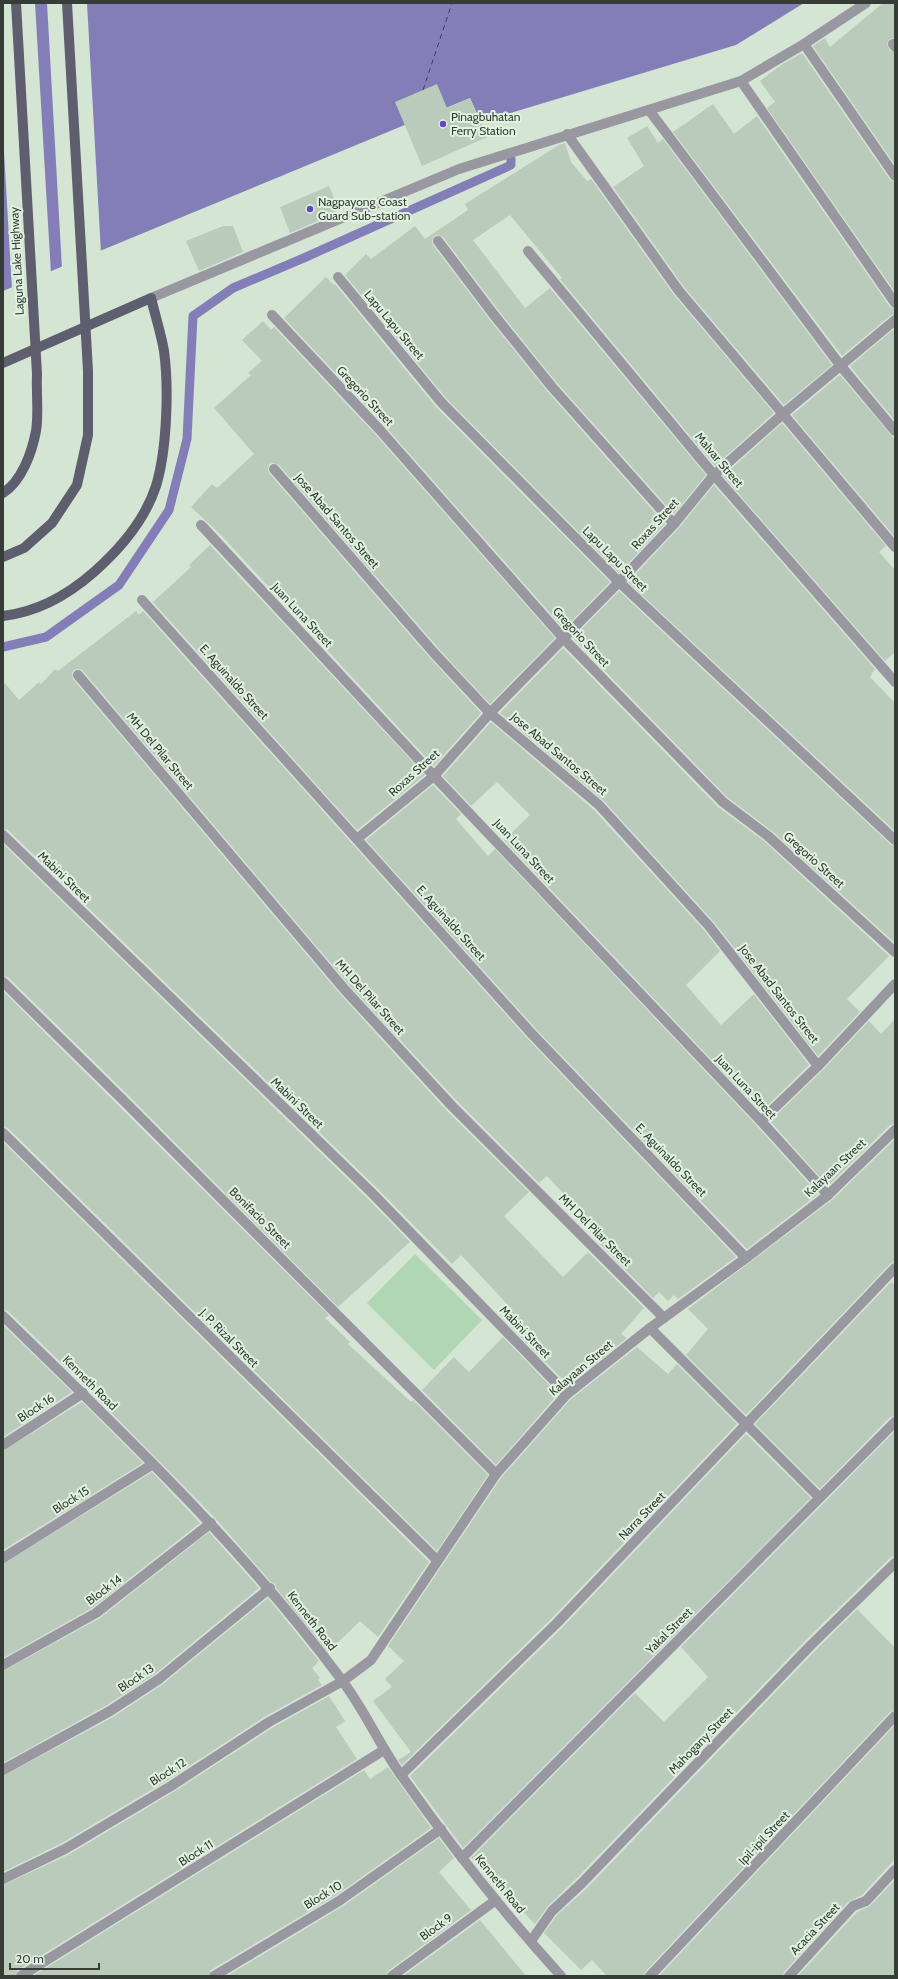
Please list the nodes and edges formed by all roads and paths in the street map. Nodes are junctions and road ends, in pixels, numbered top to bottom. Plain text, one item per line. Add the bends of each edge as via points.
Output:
1 (16, 3) edge
2 (67, 3) edge
3 (866, 3) edge
4 (804, 44) junction
5 (741, 81) junction
6 (649, 110) junction
7 (567, 134) junction
8 (895, 176) edge
9 (438, 241) dead end
10 (528, 251) dead end
11 (338, 277) dead end
12 (151, 298) junction
13 (895, 303) edge
14 (272, 315) dead end
15 (895, 320) edge
16 (3, 363) edge
17 (840, 365) junction
18 (784, 413) junction
19 (895, 431) edge
20 (274, 468) dead end
21 (714, 476) junction
22 (3, 493) edge
23 (674, 524) junction
24 (201, 525) dead end
25 (895, 547) edge
26 (3, 557) edge
27 (619, 582) junction
28 (142, 600) dead end
29 (3, 616) edge
30 (564, 639) junction
31 (78, 675) dead end
32 (895, 682) edge
33 (490, 713) junction
34 (434, 776) junction
35 (3, 835) edge
36 (358, 838) junction
37 (895, 840) edge
38 (895, 952) edge
39 (3, 982) edge
40 (895, 984) edge
41 (818, 1066) junction
42 (761, 1122) junction
43 (895, 1130) edge
44 (3, 1133) edge
45 (828, 1195) junction
46 (746, 1258) junction
47 (895, 1268) edge
48 (3, 1317) edge
49 (664, 1318) junction
50 (650, 1328) junction
51 (82, 1394) junction
52 (567, 1394) junction
53 (895, 1422) edge
54 (746, 1423) junction
55 (3, 1445) edge
56 (153, 1464) junction
57 (496, 1474) junction
58 (819, 1497) junction
59 (211, 1523) junction
60 (3, 1558) edge
61 (437, 1560) junction
62 (895, 1563) edge
63 (270, 1588) junction
64 (3, 1665) edge
65 (343, 1681) junction
66 (895, 1716) edge
67 (384, 1750) junction
68 (3, 1770) edge
69 (401, 1775) junction
70 (440, 1829) junction
71 (462, 1858) junction
72 (895, 1870) edge
73 (3, 1879) edge
74 (496, 1900) junction
75 (531, 1941) junction
76 (557, 1975) edge
77 (21, 1976) edge
78 (214, 1976) edge
79 (392, 1976) edge
80 (650, 1976) edge
81 (789, 1976) edge

1 - 22 main road, Laguna Lake Highway via 37,374 36,430 24,467
2 - 26 main road via 88,372 88,435 77,485 52,523 24,548
3 - 4 street
4 - 5 street
4 - 8 street
5 - 6 street
5 - 13 street
6 - 7 street
6 - 17 street
7 - 12 street via 452,171
7 - 18 street via 679,291
9 - 23 street via 552,387
10 - 21 street, Malvar Street
11 - 27 street, Lapu Lapu Street via 441,402
12 - 16 main road
12 - 29 main road via 164,350 166,405 162,456 156,487 131,532 113,556 82,583 44,605
14 - 30 street, Gregorio Street via 379,430
15 - 17 street, Roxas Street
17 - 18 street, Roxas Street
17 - 19 street
18 - 21 street, Roxas Street
18 - 25 street
20 - 33 street, Jose Abad Santos Street via 434,653
21 - 23 street, Roxas Street
21 - 32 street, Malvar Street
23 - 27 street, Roxas Street
24 - 34 street, Juan Luna Street
27 - 30 street, Roxas Street
27 - 37 street, Lapu Lapu Street
28 - 36 street, E. Aguinaldo Street
30 - 33 street, Roxas Street
30 - 38 street, Gregorio Street via 723,802 768,836
31 - 49 street, MH Del Pilar Street via 346,992 451,1105
33 - 34 street, Roxas Street
33 - 41 street, Jose Abad Santos Street via 599,805 709,926
34 - 36 street, Roxas Street
34 - 42 street, Juan Luna Street
35 - 52 street, Mabini Street via 372,1193
36 - 46 street, E. Aguinaldo Street via 531,1033
39 - 57 street, Bonifacio Street
40 - 41 street
41 - 42 street
42 - 45 street, Juan Luna Street
43 - 45 street, Kalayaan Street
44 - 61 street, J. P. Rizal Street
45 - 46 street, Kalayaan Street
46 - 49 street, Kalayaan Street
47 - 54 street, Narra Street
48 - 51 street, Kenneth Road
49 - 50 street, Kalayaan Street
50 - 52 street, Kalayaan Street
50 - 54 street
51 - 55 street, Block 16
51 - 56 street, Kenneth Road
52 - 57 street, Kalayaan Street
53 - 58 street, Yakal Street
54 - 58 street
54 - 69 street, Narra Street via 557,1624
56 - 59 street, Kenneth Road
56 - 60 street, Block 15
57 - 61 street, Kalayaan Street
58 - 71 street, Yakal Street
59 - 63 street, Kenneth Road
59 - 64 street, Block 14 via 96,1613
61 - 65 street, Kalayaan Street via 371,1660
62 - 75 street, Mahogany Street via 811,1645 552,1911
63 - 65 street, Kenneth Road
63 - 68 street, Block 13 via 159,1679 110,1711
65 - 67 street, Kenneth Road
65 - 73 street, Block 12 via 269,1722 171,1786 65,1849
66 - 80 street, Ipil-ipil Street
67 - 69 street, Kenneth Road
67 - 77 street, Block 11
69 - 70 street, Kenneth Road
70 - 71 street, Kenneth Road
70 - 78 street, Block 10 via 339,1901
71 - 74 street, Kenneth Road
72 - 81 street, Acacia Street via 866,1901 853,1906
74 - 75 street, Kenneth Road
74 - 79 street, Block 9
75 - 76 street, Kenneth Road

